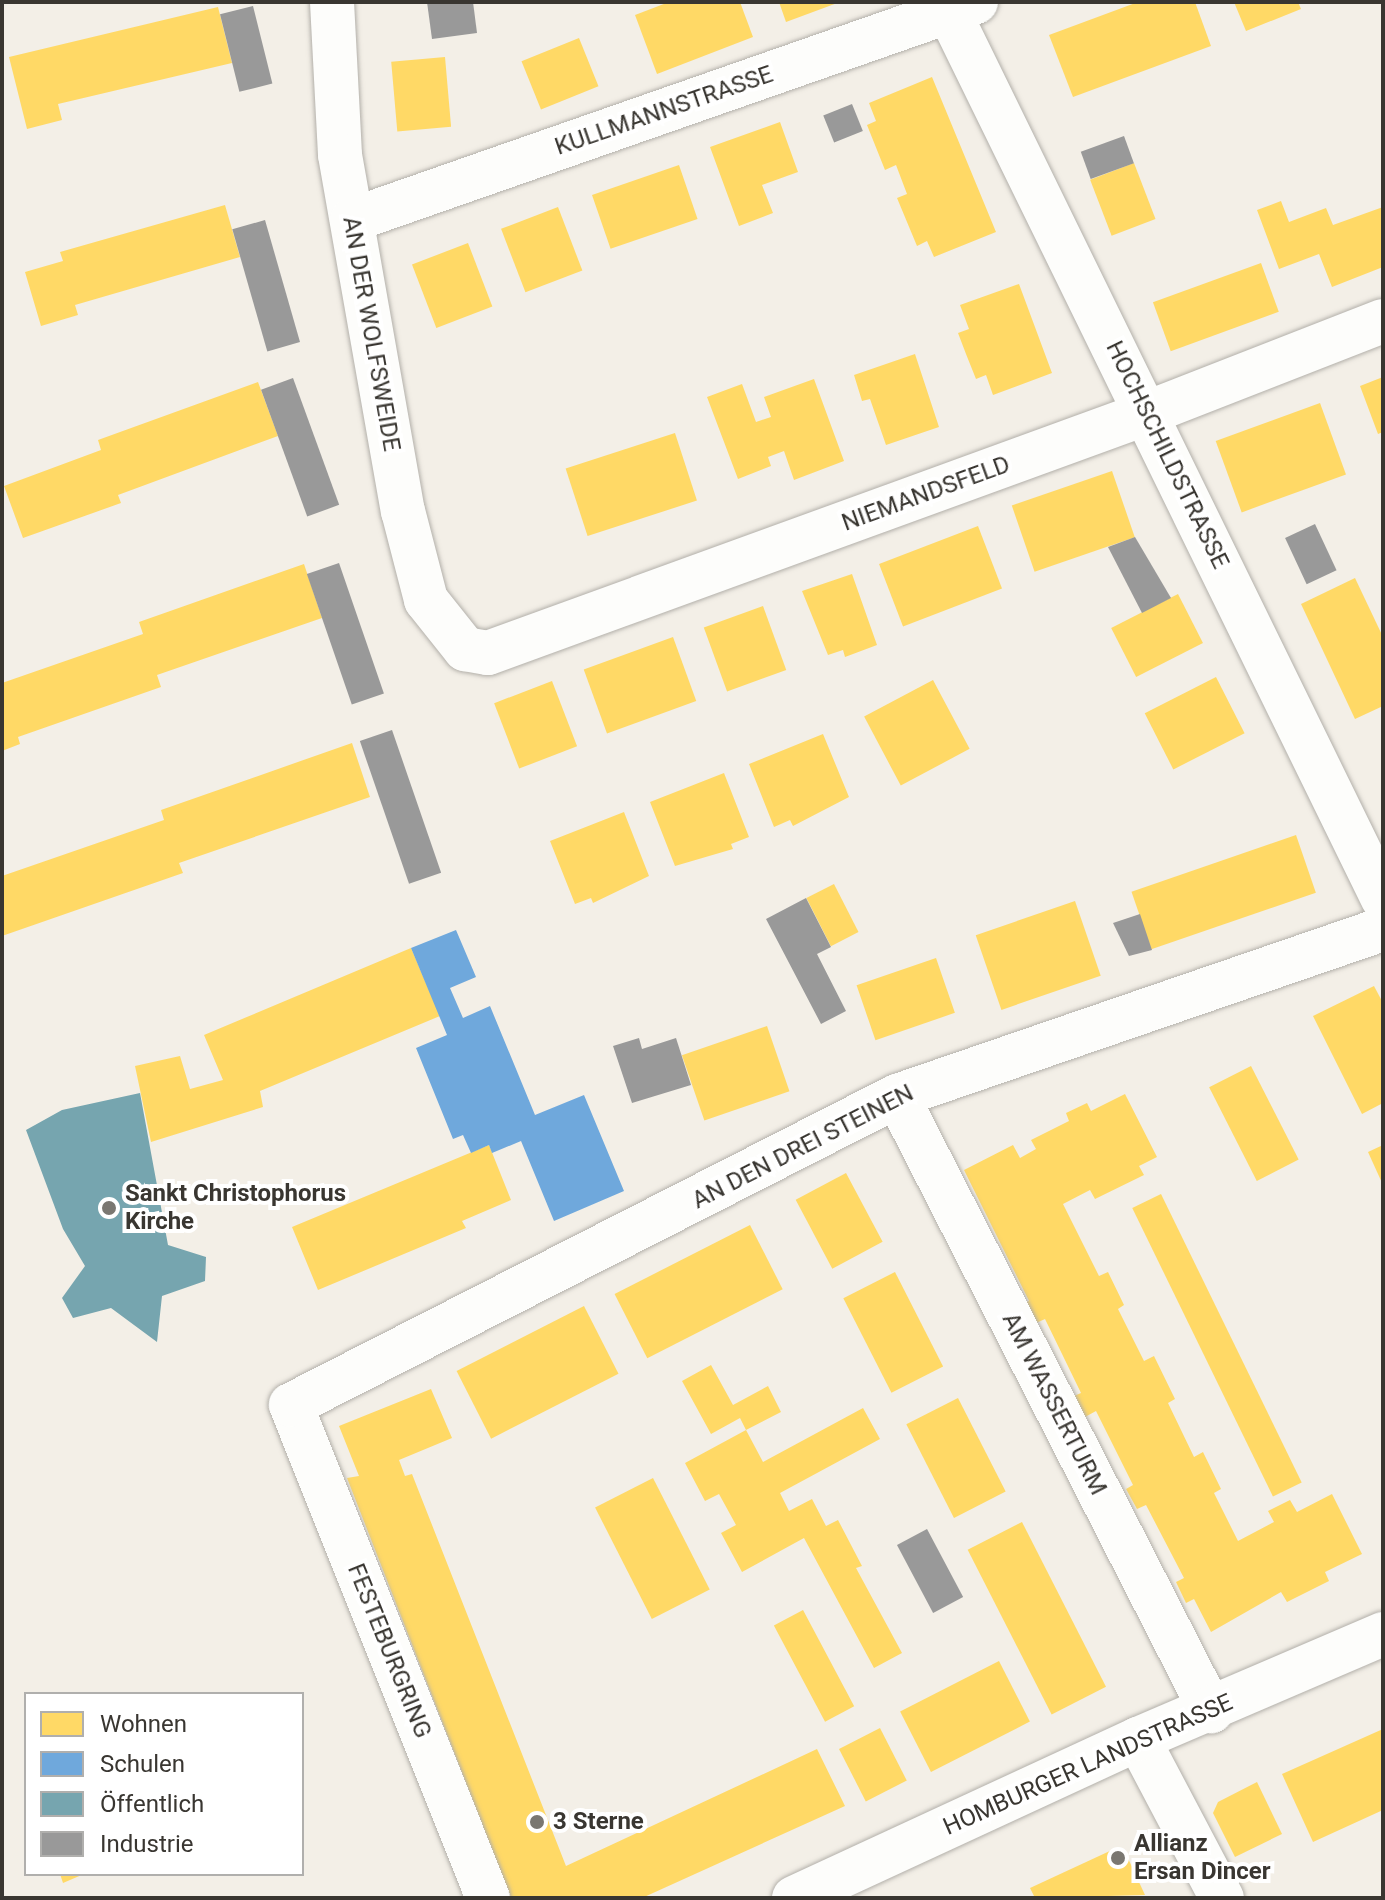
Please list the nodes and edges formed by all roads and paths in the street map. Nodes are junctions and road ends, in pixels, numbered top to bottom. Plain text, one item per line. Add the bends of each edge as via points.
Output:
1 (332, 2) edge
2 (963, 7) edge
3 (352, 220) junction
4 (1383, 321) edge
5 (1147, 413) junction
6 (465, 649) joint
7 (1383, 899) edge
8 (1383, 929) edge
9 (897, 1096) junction
10 (291, 1405) joint
11 (1383, 1634) edge
12 (1211, 1711) junction
13 (1138, 1739) junction
14 (488, 1898) edge
15 (794, 1898) edge
16 (1222, 1898) edge

1 - 3 street, AN DER WOLFSWEIDE via 340,155
2 - 3 street, KULLMANNSTRASSE
2 - 5 street, HOCHSCHILDSTRASSE
3 - 6 street, AN DER WOLFSWEIDE via 403,511 426,600
4 - 5 street, NIEMANDSFELD
5 - 6 street, NIEMANDSFELD via 488,653
5 - 7 street, HOCHSCHILDSTRASSE
8 - 9 street, AN DEN DREI STEINEN
9 - 10 street, AN DEN DREI STEINEN
9 - 12 street, AM WASSERTURM
10 - 14 street, FESTEBURGRING
11 - 12 street, HOMBURGER LANDSTRASSE
12 - 13 street, HOMBURGER LANDSTRASSE
13 - 15 street, HOMBURGER LANDSTRASSE
13 - 16 street

